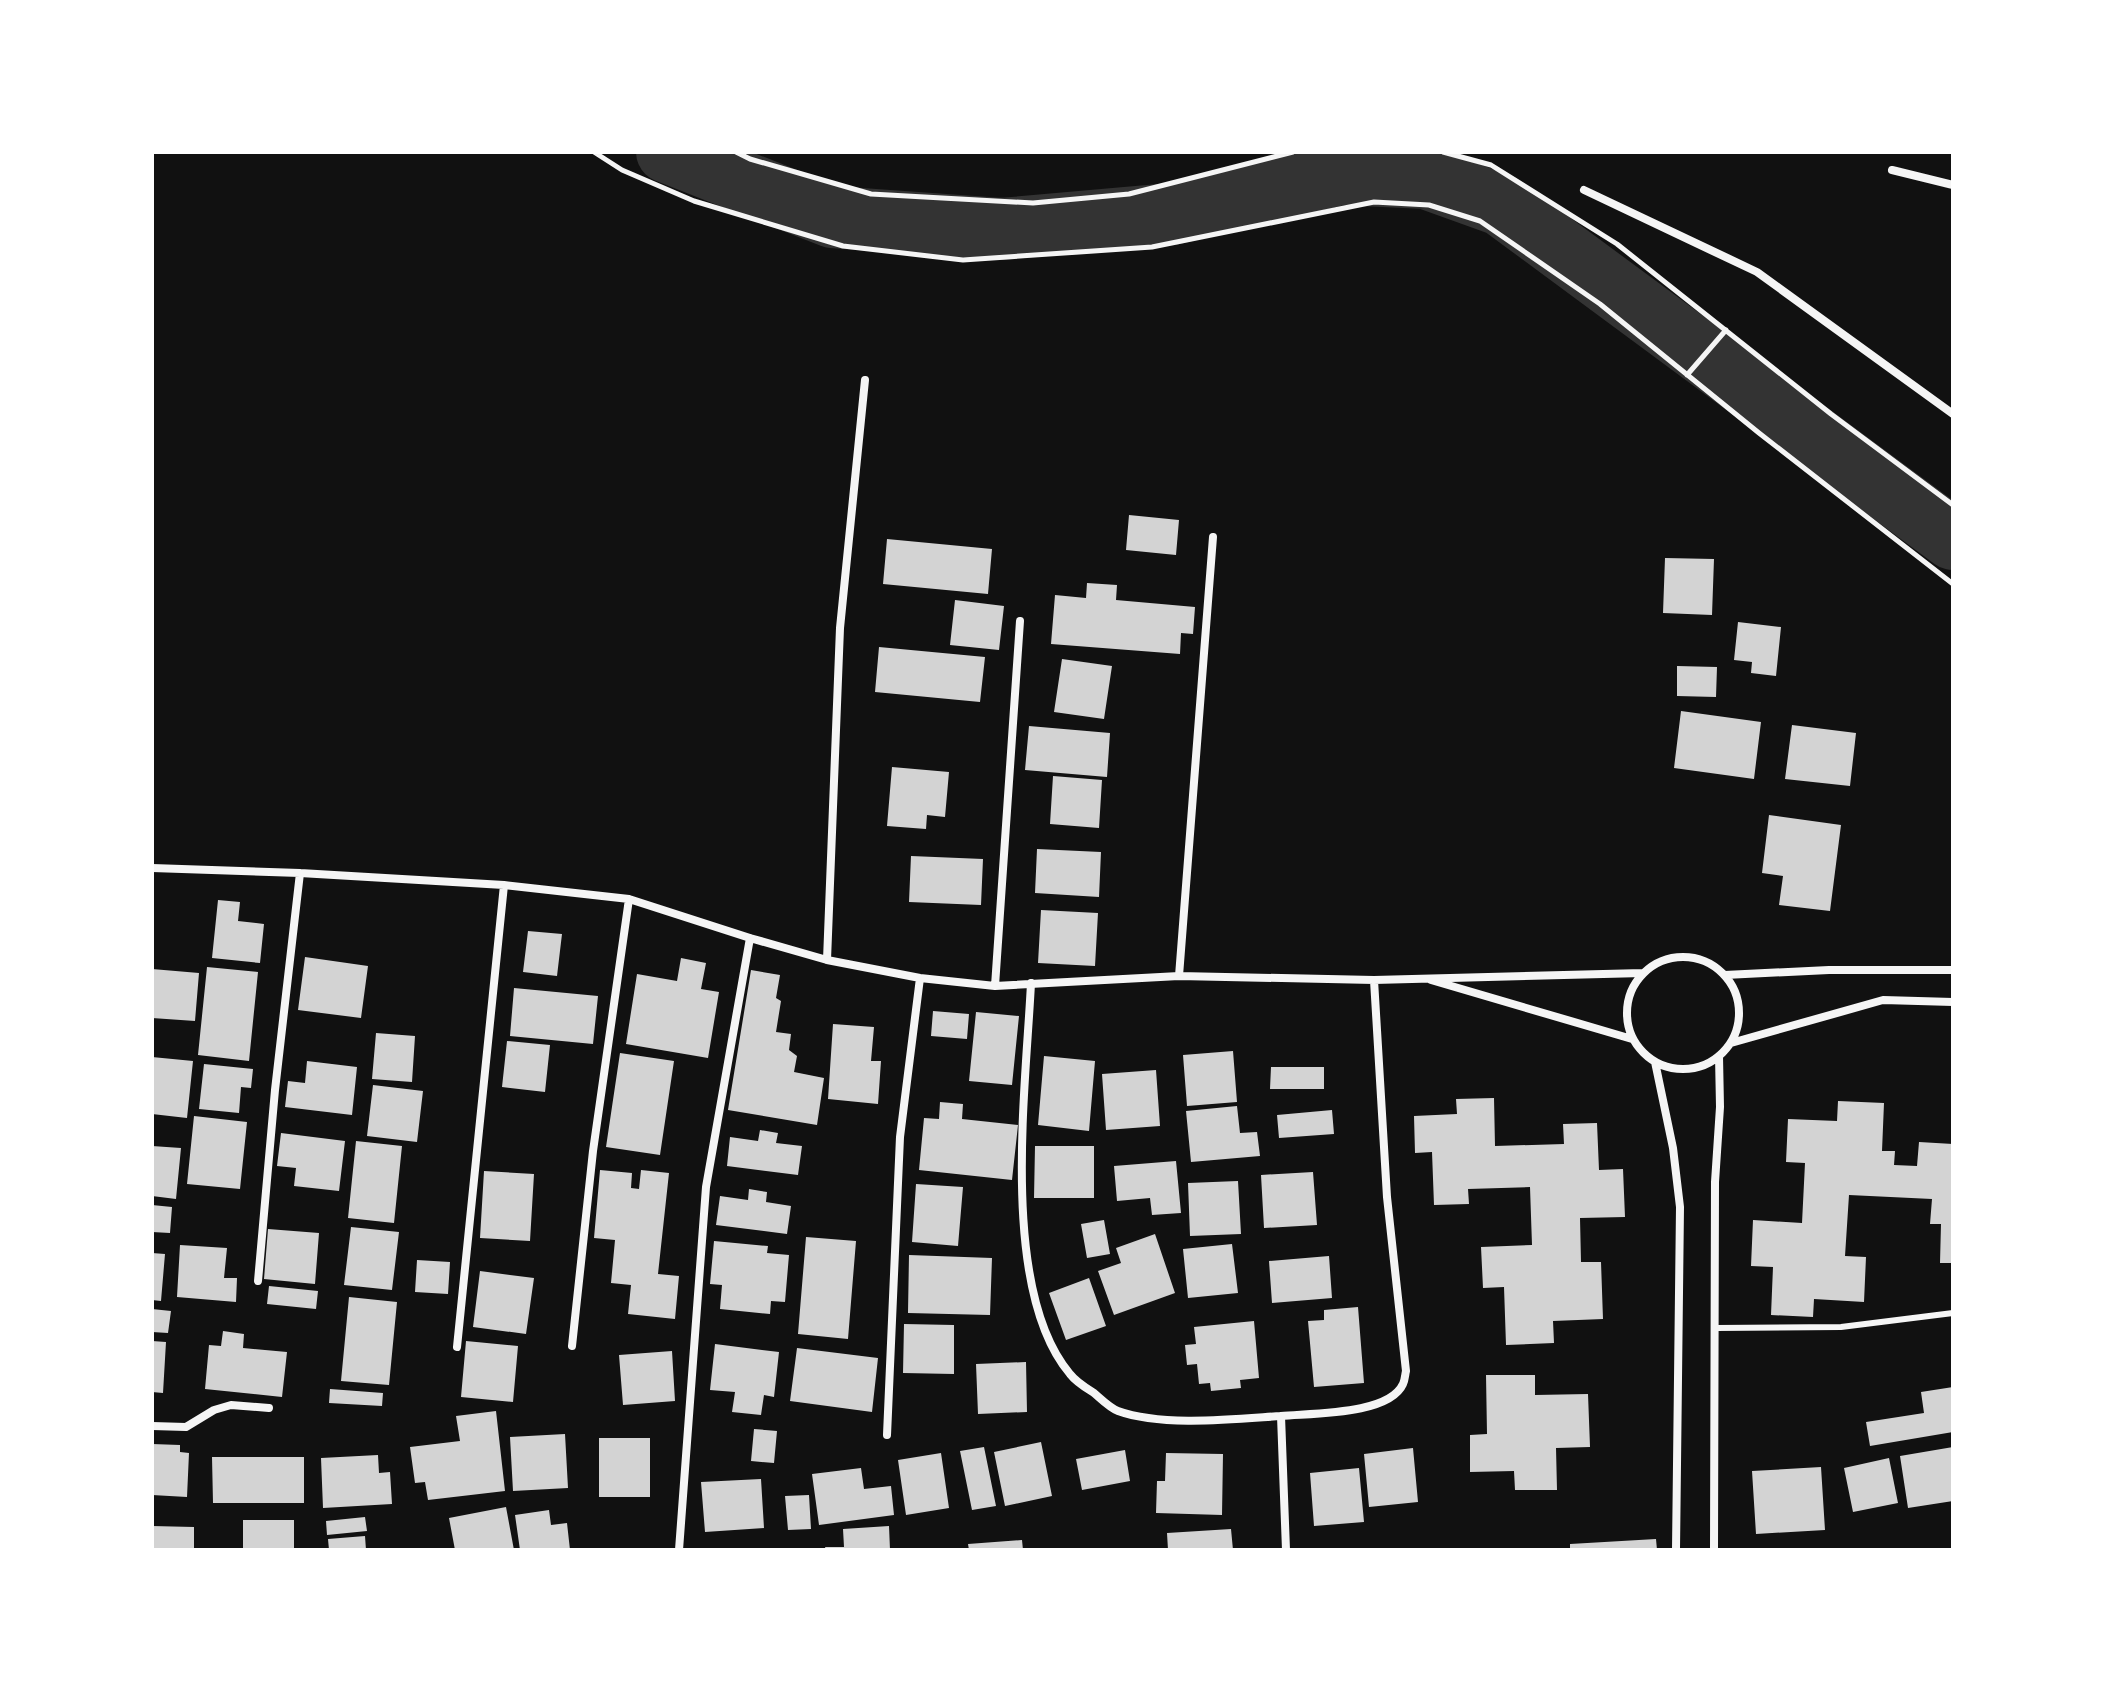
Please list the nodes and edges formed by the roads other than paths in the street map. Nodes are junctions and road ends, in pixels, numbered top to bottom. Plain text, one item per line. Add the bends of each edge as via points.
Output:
1 (1892, 170) dead end
2 (1953, 185) edge
3 (1584, 190) dead end
4 (865, 380) dead end
5 (1953, 414) edge
6 (1213, 537) dead end
7 (1020, 621) dead end
8 (152, 868) edge
9 (300, 873) junction
10 (504, 885) junction
11 (629, 899) junction
12 (750, 938) junction
13 (827, 960) junction
14 (1953, 970) edge
15 (1643, 973) junction
16 (1725, 975) junction
17 (1179, 976) junction
18 (1423, 977) junction
19 (920, 978) junction
20 (1374, 980) junction
21 (1031, 983) junction
22 (995, 986) junction
23 (1953, 1002) edge
24 (1632, 1039) junction
25 (1731, 1043) junction
26 (1719, 1056) junction
27 (1655, 1062) junction
28 (258, 1281) dead end
29 (1953, 1313) edge
30 (1716, 1328) junction
31 (572, 1346) dead end
32 (457, 1347) dead end
33 (269, 1408) dead end
34 (1281, 1416) junction
35 (152, 1426) edge
36 (887, 1435) dead end
37 (679, 1550) edge
38 (1286, 1550) edge
39 (1676, 1550) edge
40 (1714, 1550) edge

1 - 2 street
3 - 5 street via 1757,272
4 - 13 street via 840,628
6 - 17 street
7 - 22 street
8 - 9 street
9 - 10 street
9 - 28 street
10 - 11 street
10 - 32 street
11 - 12 street
11 - 31 street
12 - 13 street
12 - 37 street via 706,1187
13 - 19 street
14 - 16 street
15 - 16 street via 1658,962 1694,957
15 - 18 street
15 - 24 street via 1627,1005
16 - 25 street via 1739,1008
17 - 20 street
17 - 21 street
18 - 20 street
18 - 24 street
19 - 22 street
19 - 36 street via 900,1137
20 - 34 street via 1387,1197 1405,1356 1403,1385 1389,1400 1369,1407
21 - 22 street
21 - 34 street via 1022,1166 1026,1264 1041,1321 1055,1349 1071,1375 1117,1411 1202,1421
23 - 25 street via 1883,1000
24 - 27 street
25 - 26 street
26 - 27 street via 1687,1069
26 - 30 street
27 - 39 street via 1680,1207
29 - 30 lane via 1841,1327
30 - 40 street
33 - 35 street via 231,1405 186,1427
34 - 38 street

